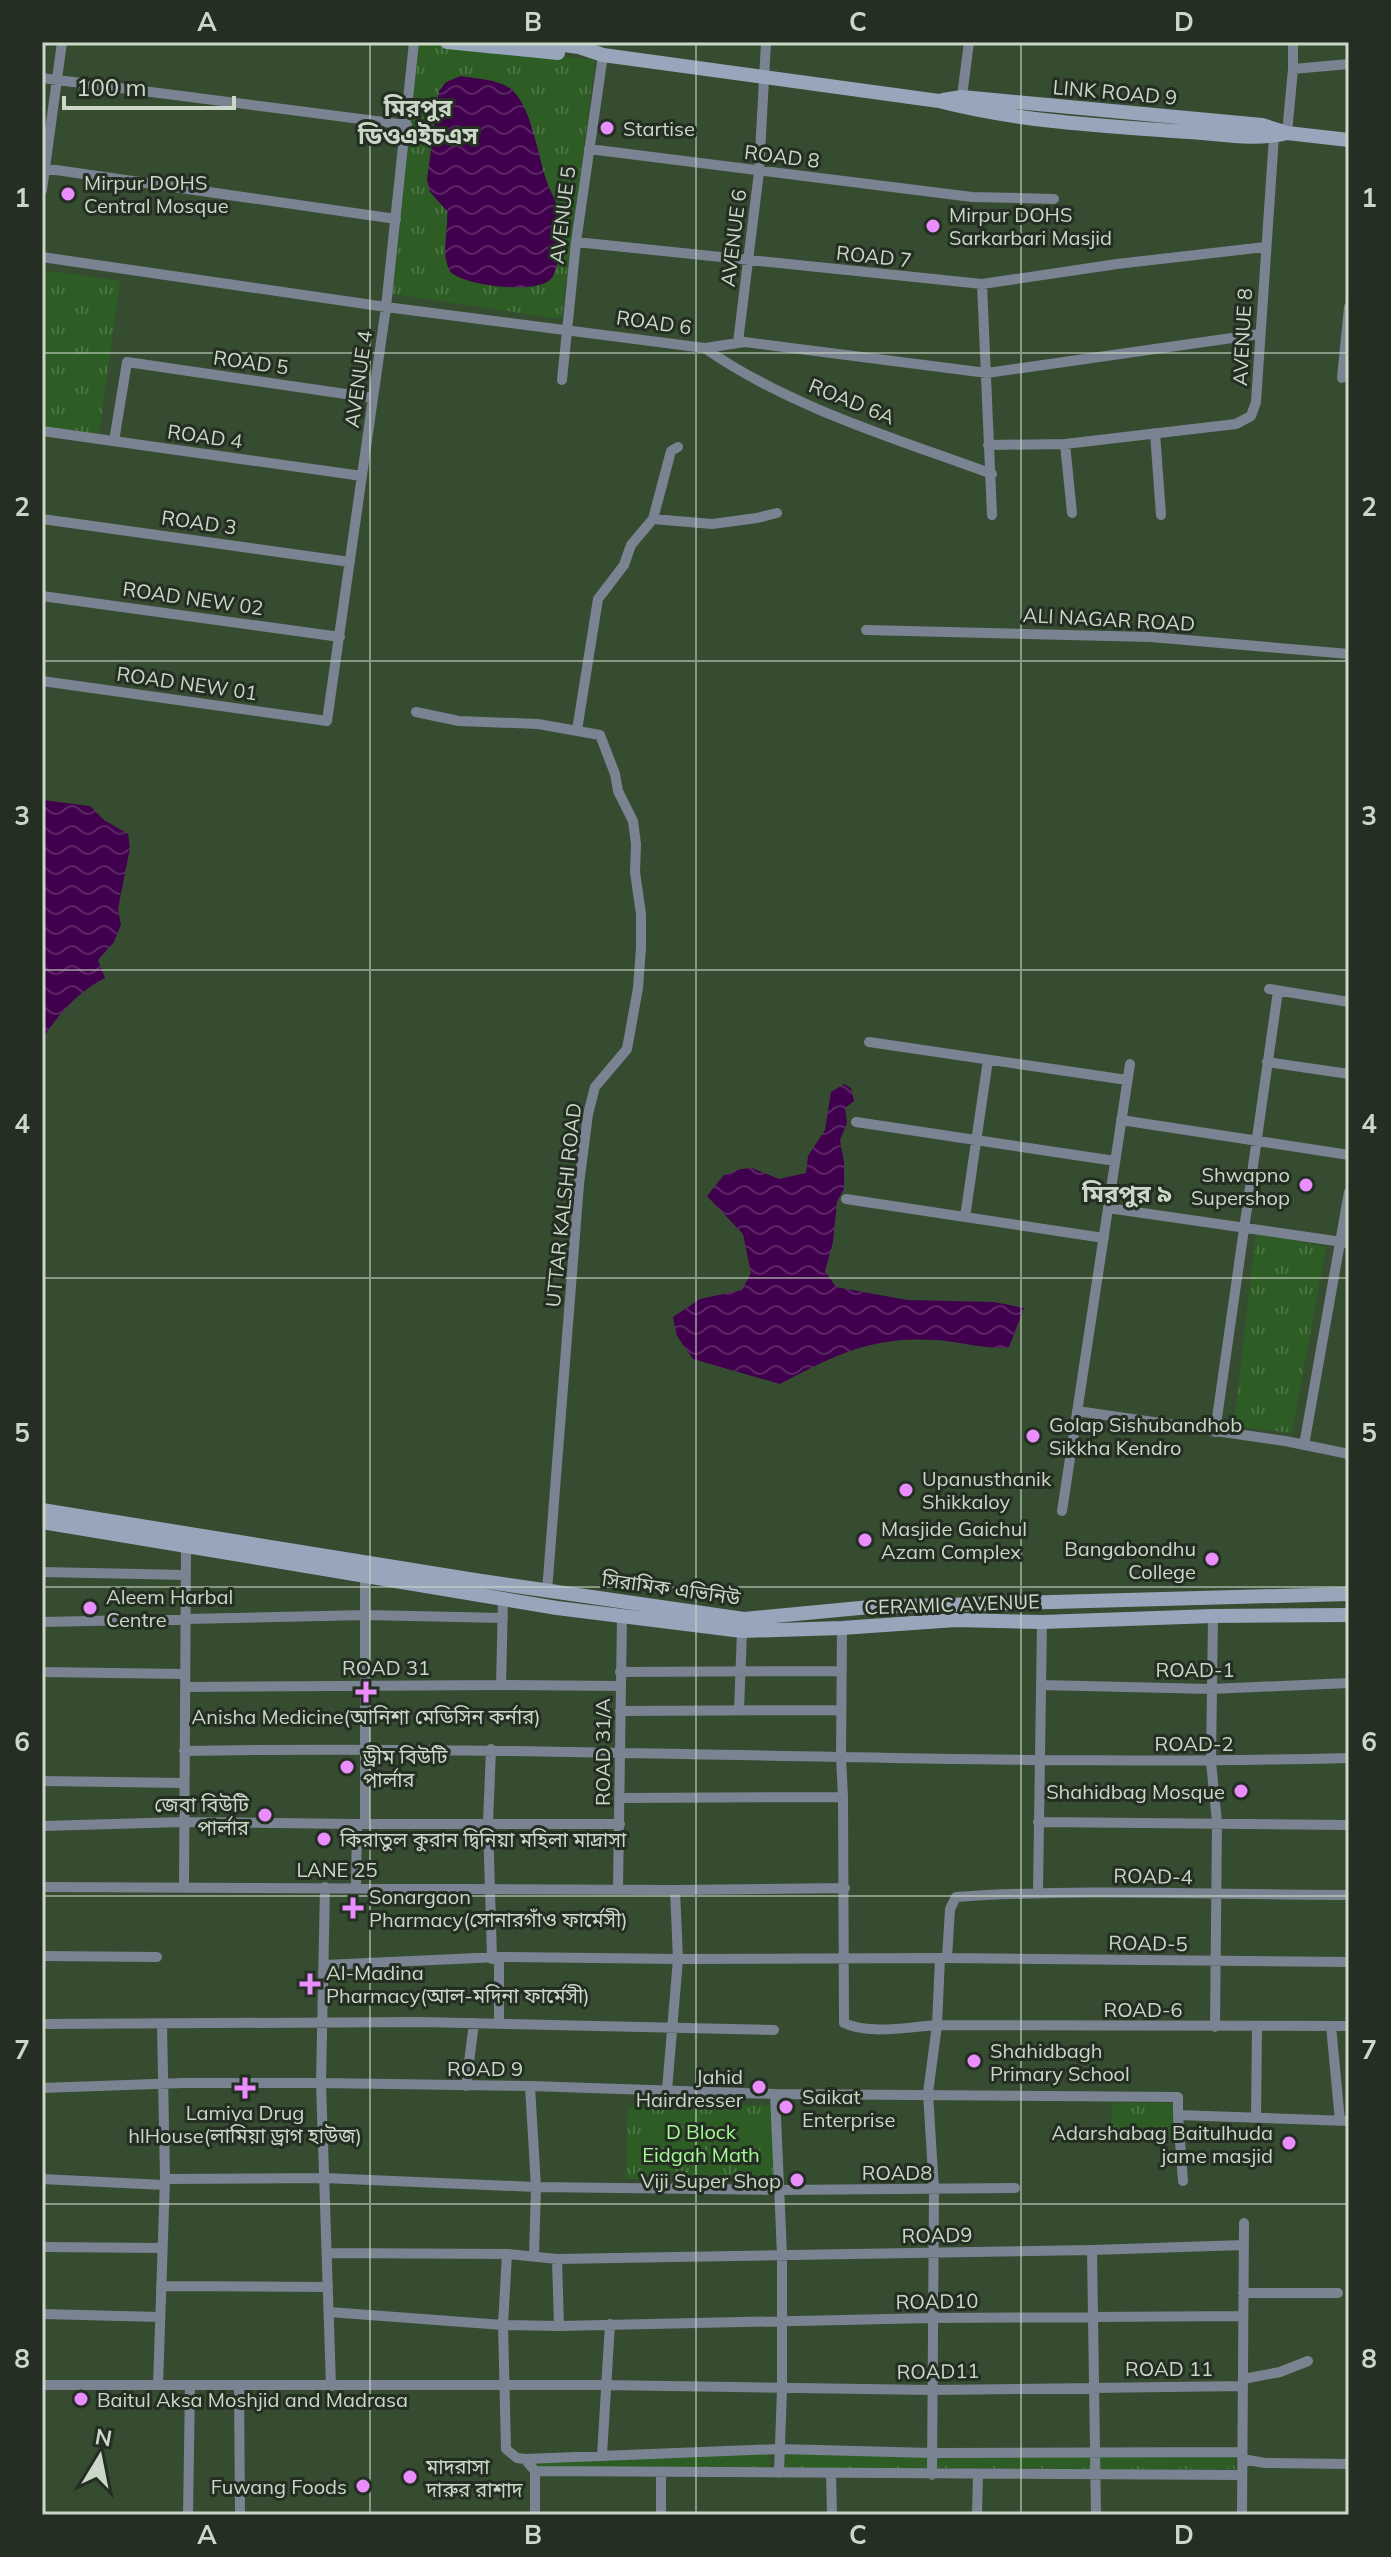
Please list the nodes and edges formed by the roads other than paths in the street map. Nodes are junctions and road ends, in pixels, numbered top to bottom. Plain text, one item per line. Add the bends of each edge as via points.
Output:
1 (62, 42) edge
2 (414, 42) edge
3 (447, 42) edge
4 (542, 42) edge
5 (766, 42) edge
6 (969, 42) edge
7 (1293, 42) edge
8 (603, 55) junction
9 (1349, 64) edge
10 (1293, 69) junction
11 (763, 75) junction
12 (42, 78) edge
13 (57, 80) junction
14 (961, 102) junction
15 (407, 125) junction
16 (1280, 135) junction
17 (1349, 140) edge
18 (589, 149) junction
19 (43, 169) edge
20 (759, 172) junction
21 (42, 190) edge
22 (1054, 199) dead end
23 (396, 219) junction
24 (576, 242) junction
25 (1265, 247) junction
26 (42, 257) edge
27 (748, 261) junction
28 (982, 284) junction
29 (386, 307) junction
30 (1349, 307) edge
31 (567, 328) junction
32 (1260, 334) junction
33 (738, 342) junction
34 (705, 348) junction
35 (987, 373) junction
36 (1342, 378) dead end
37 (562, 380) dead end
38 (373, 398) junction
39 (42, 431) edge
40 (1155, 433) junction
41 (114, 441) junction
42 (1065, 444) junction
43 (988, 445) junction
44 (678, 447) dead end
45 (992, 474) junction
46 (362, 476) junction
47 (777, 513) dead end
48 (1072, 513) dead end
49 (992, 515) dead end
50 (1161, 515) dead end
51 (42, 519) edge
52 (653, 519) junction
53 (350, 562) junction
54 (42, 596) edge
55 (866, 630) dead end
56 (340, 637) junction
57 (1349, 654) edge
58 (42, 681) edge
59 (416, 712) dead end
60 (327, 721) joint
61 (577, 730) junction
62 (1349, 1002) edge
63 (869, 1042) dead end
64 (988, 1060) junction
65 (1267, 1062) junction
66 (1130, 1064) dead end
67 (1349, 1074) edge
68 (1127, 1080) junction
69 (1121, 1120) junction
70 (856, 1122) dead end
71 (976, 1140) junction
72 (1256, 1141) junction
73 (1349, 1155) edge
74 (1115, 1161) junction
75 (1349, 1192) edge
76 (846, 1199) dead end
77 (1108, 1208) junction
78 (965, 1217) junction
79 (1243, 1227) junction
80 (1104, 1238) junction
81 (1345, 1242) edge
82 (1077, 1411) junction
83 (1215, 1432) junction
84 (1304, 1445) junction
85 (1349, 1454) edge
86 (42, 1510) edge
87 (1062, 1511) dead end
88 (42, 1522) edge
89 (186, 1546) junction
90 (42, 1572) edge
91 (186, 1575) junction
92 (365, 1576) junction
93 (547, 1591) junction
94 (1349, 1594) edge
95 (503, 1599) junction
96 (366, 1615) junction
97 (1349, 1615) edge
98 (622, 1616) junction
99 (1213, 1616) junction
100 (503, 1618) junction
101 (185, 1621) junction
102 (42, 1622) edge
103 (1042, 1622) junction
104 (842, 1628) junction
105 (742, 1631) junction
106 (841, 1671) junction
107 (42, 1672) edge
108 (620, 1672) junction
109 (741, 1673) junction
110 (185, 1674) junction
111 (1349, 1683) edge
112 (366, 1684) junction
113 (501, 1685) junction
114 (1041, 1685) junction
115 (621, 1686) junction
116 (185, 1687) junction
117 (1211, 1689) junction
118 (739, 1710) junction
119 (841, 1710) junction
120 (620, 1711) junction
121 (365, 1748) junction
122 (491, 1749) junction
123 (184, 1751) junction
124 (621, 1754) junction
125 (841, 1757) junction
126 (1040, 1758) junction
127 (1349, 1758) edge
128 (1211, 1762) junction
129 (42, 1781) edge
130 (184, 1783) junction
131 (843, 1797) junction
132 (621, 1798) junction
133 (184, 1822) junction
134 (1038, 1822) junction
135 (1217, 1822) junction
136 (488, 1823) junction
137 (361, 1824) junction
138 (620, 1824) junction
139 (1349, 1825) edge
140 (42, 1826) edge
141 (42, 1887) edge
142 (325, 1887) junction
143 (356, 1887) junction
144 (184, 1888) junction
145 (490, 1888) junction
146 (618, 1888) junction
147 (845, 1888) junction
148 (675, 1890) junction
149 (1038, 1891) junction
150 (1215, 1895) junction
151 (1349, 1895) edge
152 (42, 1956) edge
153 (157, 1957) dead end
154 (495, 1958) junction
155 (943, 1958) junction
156 (678, 1959) junction
157 (843, 1959) junction
158 (1214, 1962) junction
159 (1349, 1962) edge
160 (324, 1965) junction
161 (323, 2022) junction
162 (474, 2023) junction
163 (499, 2023) junction
164 (42, 2024) edge
165 (162, 2024) junction
166 (937, 2025) junction
167 (1331, 2026) junction
168 (1349, 2026) edge
169 (1215, 2027) junction
170 (1257, 2027) junction
171 (672, 2028) junction
172 (774, 2030) dead end
173 (321, 2083) junction
174 (162, 2085) junction
175 (466, 2086) junction
176 (530, 2086) junction
177 (42, 2088) edge
178 (667, 2090) junction
179 (928, 2093) junction
180 (775, 2094) junction
181 (1178, 2115) junction
182 (1256, 2118) junction
183 (1345, 2121) edge
184 (324, 2178) junction
185 (42, 2179) edge
186 (1183, 2181) dead end
187 (165, 2182) junction
188 (536, 2187) junction
189 (1015, 2188) dead end
190 (779, 2190) junction
191 (934, 2190) junction
192 (1244, 2223) dead end
193 (1244, 2245) junction
194 (42, 2247) edge
195 (162, 2248) junction
196 (1092, 2250) junction
197 (327, 2253) junction
198 (933, 2253) junction
199 (507, 2254) junction
200 (782, 2255) junction
201 (534, 2256) junction
202 (557, 2259) junction
203 (161, 2286) junction
204 (328, 2287) junction
205 (1243, 2293) junction
206 (1338, 2293) dead end
207 (329, 2312) junction
208 (42, 2314) edge
209 (1243, 2316) junction
210 (160, 2317) junction
211 (1093, 2317) junction
212 (933, 2318) junction
213 (782, 2323) junction
214 (610, 2324) junction
215 (503, 2325) junction
216 (559, 2326) junction
217 (1308, 2361) dead end
218 (1243, 2383) junction
219 (42, 2385) edge
220 (158, 2385) junction
221 (190, 2385) junction
222 (239, 2385) junction
223 (604, 2385) junction
224 (331, 2386) junction
225 (504, 2386) junction
226 (1095, 2386) junction
227 (782, 2389) junction
228 (933, 2390) junction
229 (779, 2449) junction
230 (1097, 2452) junction
231 (932, 2453) junction
232 (602, 2455) junction
233 (1242, 2456) junction
234 (525, 2459) junction
235 (1349, 2464) edge
236 (535, 2471) junction
237 (779, 2473) junction
238 (831, 2473) junction
239 (661, 2474) junction
240 (1096, 2474) junction
241 (932, 2475) junction
242 (978, 2475) junction
243 (1242, 2475) junction
244 (188, 2515) edge
245 (240, 2515) edge
246 (535, 2515) edge
247 (661, 2515) edge
248 (832, 2515) edge
249 (977, 2515) edge
250 (1096, 2515) edge
251 (1242, 2515) edge

1 - 13 street
2 - 15 street, AVENUE 4
3 - 8 main road, LINK ROAD 9
4 - 8 main road, LINK ROAD 9
5 - 11 street, AVENUE 6
6 - 14 street
7 - 10 street, AVENUE 8
8 - 11 main road, LINK ROAD 9
8 - 18 street, AVENUE 5
9 - 10 street
10 - 16 street, AVENUE 8
11 - 14 main road, LINK ROAD 9
11 - 20 street, AVENUE 6
12 - 13 street
13 - 15 street
13 - 19 street
14 - 16 main road, LINK ROAD 9 via 1262,125
15 - 23 street, AVENUE 4
16 - 17 main road, LINK ROAD 9
16 - 25 street, AVENUE 8
18 - 20 street, ROAD 8
18 - 24 street, AVENUE 5
19 - 21 street
19 - 23 street
20 - 22 street, ROAD 8 via 972,197
20 - 27 street, AVENUE 6
23 - 29 street, AVENUE 4
24 - 27 street, ROAD 7
24 - 31 street, AVENUE 5
25 - 28 street, ROAD 7
25 - 32 street, AVENUE 8
26 - 29 street, ROAD 6
27 - 28 street, ROAD 7
27 - 33 street, AVENUE 6
28 - 35 street
29 - 31 street, ROAD 6
29 - 38 street, AVENUE 4
30 - 36 street
31 - 34 street, ROAD 6
31 - 37 street, AVENUE 5
32 - 35 street, ROAD 6
32 - 40 street, AVENUE 8 via 1251,416 1236,424
33 - 34 street, ROAD 6
33 - 35 street, ROAD 6
34 - 45 street, ROAD 6A via 740,372 812,405
35 - 43 street
38 - 41 street, ROAD 5 via 127,362
38 - 46 street, AVENUE 4
39 - 41 street, ROAD 4
40 - 42 street, AVENUE 8
40 - 50 street
41 - 46 street, ROAD 4
42 - 43 street, AVENUE 8
42 - 48 street
43 - 45 street
44 - 52 street via 671,451
45 - 49 street
46 - 53 street, AVENUE 4
47 - 52 street via 712,524
51 - 53 street, ROAD 3
52 - 61 street via 598,599
53 - 56 street, AVENUE 4
54 - 56 street, ROAD NEW 02
55 - 57 street, ALI NAGAR ROAD via 1151,637
56 - 60 street, AVENUE 4
58 - 60 street, ROAD NEW 01
59 - 61 street via 459,721
61 - 93 street, UTTAR KALSHI ROAD via 600,735 633,821 641,914 638,988 627,1049 595,1087 588,1114
62 - 65 street via 1274,990
63 - 64 street
64 - 68 street
64 - 71 street
65 - 67 street
65 - 72 street
66 - 68 street
68 - 69 street
69 - 72 street
69 - 74 street
70 - 71 street
71 - 74 street
71 - 78 street
72 - 73 street
72 - 79 street
74 - 77 street
75 - 81 street
76 - 78 street
77 - 79 street
77 - 80 street
78 - 80 street
79 - 81 street
79 - 83 street
80 - 82 street
81 - 84 street
82 - 83 street
82 - 87 street
83 - 84 street
84 - 85 street
86 - 93 main road, সিরামিক এভিনিউ
88 - 89 main road
89 - 91 street
89 - 92 main road
90 - 91 street
91 - 101 street
92 - 95 main road
92 - 96 street
93 - 94 main road, সিরামিক এভিনিউ via 744,1619 870,1607
95 - 98 main road, CERAMIC AVENUE
95 - 100 street
96 - 100 street
96 - 101 street
96 - 112 street
97 - 99 main road, CERAMIC AVENUE
98 - 105 main road, CERAMIC AVENUE
98 - 108 street, ROAD 31/A
99 - 103 main road, CERAMIC AVENUE
99 - 117 street
100 - 113 street
101 - 102 street
101 - 110 street
103 - 104 main road, CERAMIC AVENUE via 956,1620
103 - 114 street
104 - 105 main road, CERAMIC AVENUE
104 - 106 street
105 - 109 street
106 - 109 street
106 - 119 street
107 - 110 street
108 - 109 street
108 - 115 street, ROAD 31/A
109 - 118 street
110 - 116 street
111 - 117 street, ROAD-1
112 - 113 street, ROAD 31
112 - 116 street, ROAD 31
112 - 121 street
113 - 115 street, ROAD 31
114 - 117 street, ROAD-1
114 - 126 street
115 - 120 street, ROAD 31/A
116 - 123 street
117 - 128 street
118 - 119 street
118 - 120 street
119 - 125 street
120 - 124 street, ROAD 31/A
121 - 122 street, ROAD-2
121 - 123 street, ROAD-2
121 - 137 street
122 - 124 street, ROAD-2
122 - 136 street
123 - 130 street
124 - 125 street, ROAD-2
124 - 132 street, ROAD 31/A
125 - 126 street, ROAD-2
125 - 131 street
126 - 128 street, ROAD-2
126 - 134 street
127 - 128 street, ROAD-2
128 - 135 street
129 - 130 street
130 - 133 street
131 - 132 street
131 - 147 street
132 - 138 street, ROAD 31/A
133 - 137 street
133 - 140 street
133 - 144 street
134 - 135 street
134 - 149 street
135 - 139 street
135 - 150 street
136 - 137 street
136 - 138 street
136 - 145 street
137 - 143 street
138 - 146 street, ROAD 31/A
141 - 144 street, LANE 25
142 - 143 street, LANE 25
142 - 144 street, LANE 25
142 - 160 street
143 - 145 street, LANE 25
145 - 146 street, LANE 25
145 - 154 street
146 - 148 street, LANE 25
147 - 148 street, LANE 25
147 - 157 street
148 - 156 street
149 - 150 street, ROAD-4
149 - 155 street, ROAD-4 via 956,1897
150 - 151 street, ROAD-4
150 - 158 street
152 - 153 street
154 - 156 street, ROAD-5
154 - 160 street, ROAD-5
154 - 163 street
155 - 157 street, ROAD-5
155 - 158 street, ROAD-5
155 - 166 street
156 - 157 street, ROAD-5
156 - 171 street
157 - 166 street, ROAD-6 via 844,2023 878,2029
158 - 159 street, ROAD-5
158 - 169 street
160 - 161 street
161 - 162 street
161 - 165 street
161 - 173 street
162 - 163 street
162 - 175 street
163 - 171 street
164 - 165 street
165 - 174 street
166 - 169 street, ROAD-6
166 - 179 street
167 - 168 street, ROAD-6
167 - 170 street, ROAD-6
167 - 183 street
169 - 170 street, ROAD-6
170 - 182 street
171 - 172 street
171 - 178 street
173 - 174 street, ROAD 9
173 - 175 street, ROAD 9
173 - 184 street
174 - 177 street, ROAD 9
174 - 187 street
175 - 176 street, ROAD 9
176 - 178 street, ROAD 9
176 - 188 street
178 - 180 street, ROAD 9
179 - 180 street, ROAD 9
179 - 181 street, ROAD 9 via 1178,2097
179 - 191 street
180 - 190 street
181 - 182 street
181 - 186 street
182 - 183 street
184 - 187 street, ROAD8
184 - 188 street, ROAD8
184 - 197 street
185 - 187 street, ROAD8
187 - 195 street
188 - 190 street, ROAD8
188 - 201 street
189 - 191 street, ROAD8
190 - 191 street, ROAD8
190 - 200 street
191 - 198 street
192 - 193 street
193 - 196 street, ROAD9
193 - 205 street
194 - 195 street
195 - 203 street
196 - 198 street, ROAD9
196 - 211 street
197 - 199 street, ROAD9
197 - 204 street
198 - 200 street, ROAD9
198 - 212 street
199 - 201 street, ROAD9
199 - 215 street
200 - 202 street, ROAD9
200 - 213 street
201 - 202 street, ROAD9
202 - 216 street
203 - 204 street
203 - 210 street
204 - 207 street
205 - 206 street
205 - 209 street
207 - 215 street, ROAD10
207 - 224 street
208 - 210 street
209 - 211 street, ROAD10
209 - 218 street
210 - 220 street
211 - 212 street, ROAD10
211 - 226 street
212 - 213 street, ROAD10
212 - 228 street
213 - 214 street, ROAD10
213 - 227 street
214 - 216 street, ROAD10
214 - 223 street
215 - 216 street, ROAD10
215 - 225 street
217 - 218 street, ROAD 11
218 - 226 street, ROAD 11
218 - 233 street
219 - 220 street, ROAD11
220 - 221 street, ROAD11
221 - 222 street, ROAD11
221 - 244 street
222 - 224 street, ROAD11
222 - 245 street
223 - 225 street, ROAD11
223 - 227 street, ROAD11
223 - 232 street
224 - 225 street, ROAD11
225 - 234 street via 506,2449
226 - 228 street, ROAD11
226 - 230 street
227 - 228 street, ROAD11
227 - 229 street
228 - 231 street
229 - 231 street
229 - 232 street
229 - 237 street
230 - 231 street
230 - 233 street
230 - 240 street
231 - 241 street
232 - 234 street
233 - 235 street via 1265,2463
233 - 243 street
234 - 236 street
236 - 239 street
236 - 246 street
237 - 238 street
237 - 239 street
238 - 241 street
238 - 248 street
239 - 247 street
240 - 242 street
240 - 243 street
240 - 250 street
241 - 242 street
242 - 249 street
243 - 251 street

